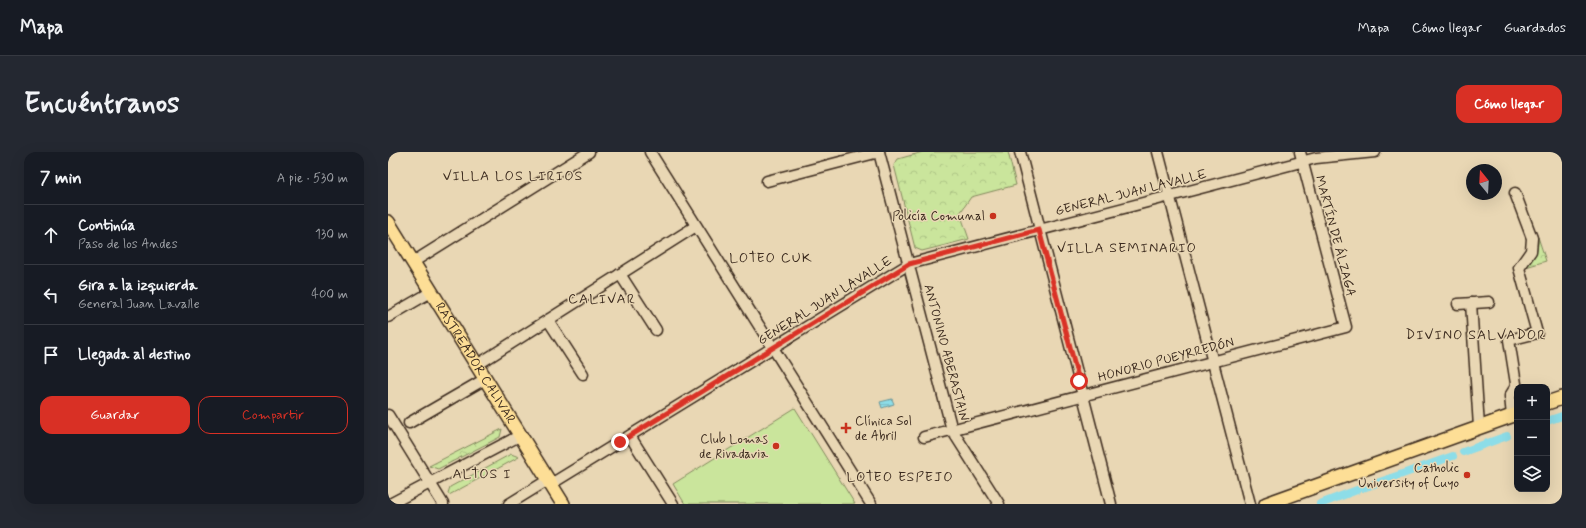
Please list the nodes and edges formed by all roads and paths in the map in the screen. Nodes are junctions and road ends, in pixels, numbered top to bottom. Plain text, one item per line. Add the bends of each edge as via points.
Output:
1 (589, 152) edge
2 (650, 152) edge
3 (879, 152) edge
4 (1020, 152) edge
5 (1158, 152) edge
6 (1375, 152) edge
7 (1301, 157) edge
8 (767, 181) dead end
9 (1515, 194) dead end
10 (1170, 196) junction
11 (388, 222) edge
12 (696, 226) junction
13 (1039, 230) junction
14 (392, 239) edge
15 (413, 262) junction
16 (909, 264) junction
17 (620, 274) junction
18 (431, 292) junction
19 (1489, 302) dead end
20 (1471, 303) junction
21 (1458, 304) dead end
22 (388, 317) edge
23 (548, 320) junction
24 (1346, 327) joint
25 (656, 330) dead end
26 (773, 348) junction
27 (1213, 362) junction
28 (477, 365) junction
29 (583, 374) dead end
30 (485, 379) junction
31 (1516, 384) edge
32 (1514, 391) edge
33 (1083, 396) junction
34 (1562, 398) edge
35 (1550, 402) edge
36 (1562, 406) edge
37 (1550, 410) edge
38 (1514, 413) edge
39 (388, 415) edge
40 (1514, 417) edge
41 (1514, 417) edge
42 (408, 424) dead end
43 (1479, 427) junction
44 (952, 430) junction
45 (521, 436) junction
46 (630, 436) junction
47 (924, 437) dead end
48 (550, 482) junction
49 (430, 483) junction
50 (390, 504) edge
51 (443, 504) edge
52 (509, 504) edge
53 (563, 504) edge
54 (673, 504) edge
55 (871, 504) edge
56 (999, 504) edge
57 (1111, 504) edge
58 (1250, 504) edge
59 (1266, 504) edge
60 (1288, 504) edge

1 - 15 street
2 - 12 street
3 - 8 street
3 - 16 street, ANTONINO ABERASTAIN
4 - 13 street
5 - 10 street
6 - 7 street, GENERAL JUAN LAVALLE via 1316,158
7 - 10 street, GENERAL JUAN LAVALLE
7 - 24 street, MARTÍN DE ÁLZAGA
9 - 31 street via 1532,238 1531,251 1519,268 1537,333 1509,340
10 - 13 street, GENERAL JUAN LAVALLE
10 - 27 street
11 - 14 main road, RASTREADOR CALIVAR
12 - 17 street
12 - 26 street
13 - 16 street, GENERAL JUAN LAVALLE
13 - 33 street
14 - 15 main road, RASTREADOR CALIVAR
15 - 18 main road, RASTREADOR CALIVAR
16 - 26 street, GENERAL JUAN LAVALLE
16 - 44 street, ANTONINO ABERASTAIN
17 - 23 street
17 - 25 street
18 - 22 street
18 - 28 main road, RASTREADOR CALIVAR
19 - 20 street
20 - 21 street
20 - 43 street
23 - 28 street
23 - 29 street
24 - 27 street, HONORIO PUEYRREDÓN
26 - 46 street, GENERAL JUAN LAVALLE
26 - 55 street
27 - 33 street, HONORIO PUEYRREDÓN
27 - 58 street
28 - 30 main road, RASTREADOR CALIVAR
30 - 42 street
30 - 45 main road, RASTREADOR CALIVAR
32 - 38 street via 1510,396
33 - 44 street, HONORIO PUEYRREDÓN
33 - 57 street
34 - 35 main road
36 - 37 main road
39 - 49 street
40 - 43 main road
41 - 60 main road
43 - 59 main road
44 - 47 street, HONORIO PUEYRREDÓN
44 - 56 street, ANTONINO ABERASTAIN
45 - 48 main road, RASTREADOR CALIVAR
45 - 49 street
46 - 48 street, GENERAL JUAN LAVALLE
46 - 54 street
48 - 52 street, GENERAL JUAN LAVALLE
48 - 53 main road, RASTREADOR CALIVAR
49 - 50 street
49 - 51 street

